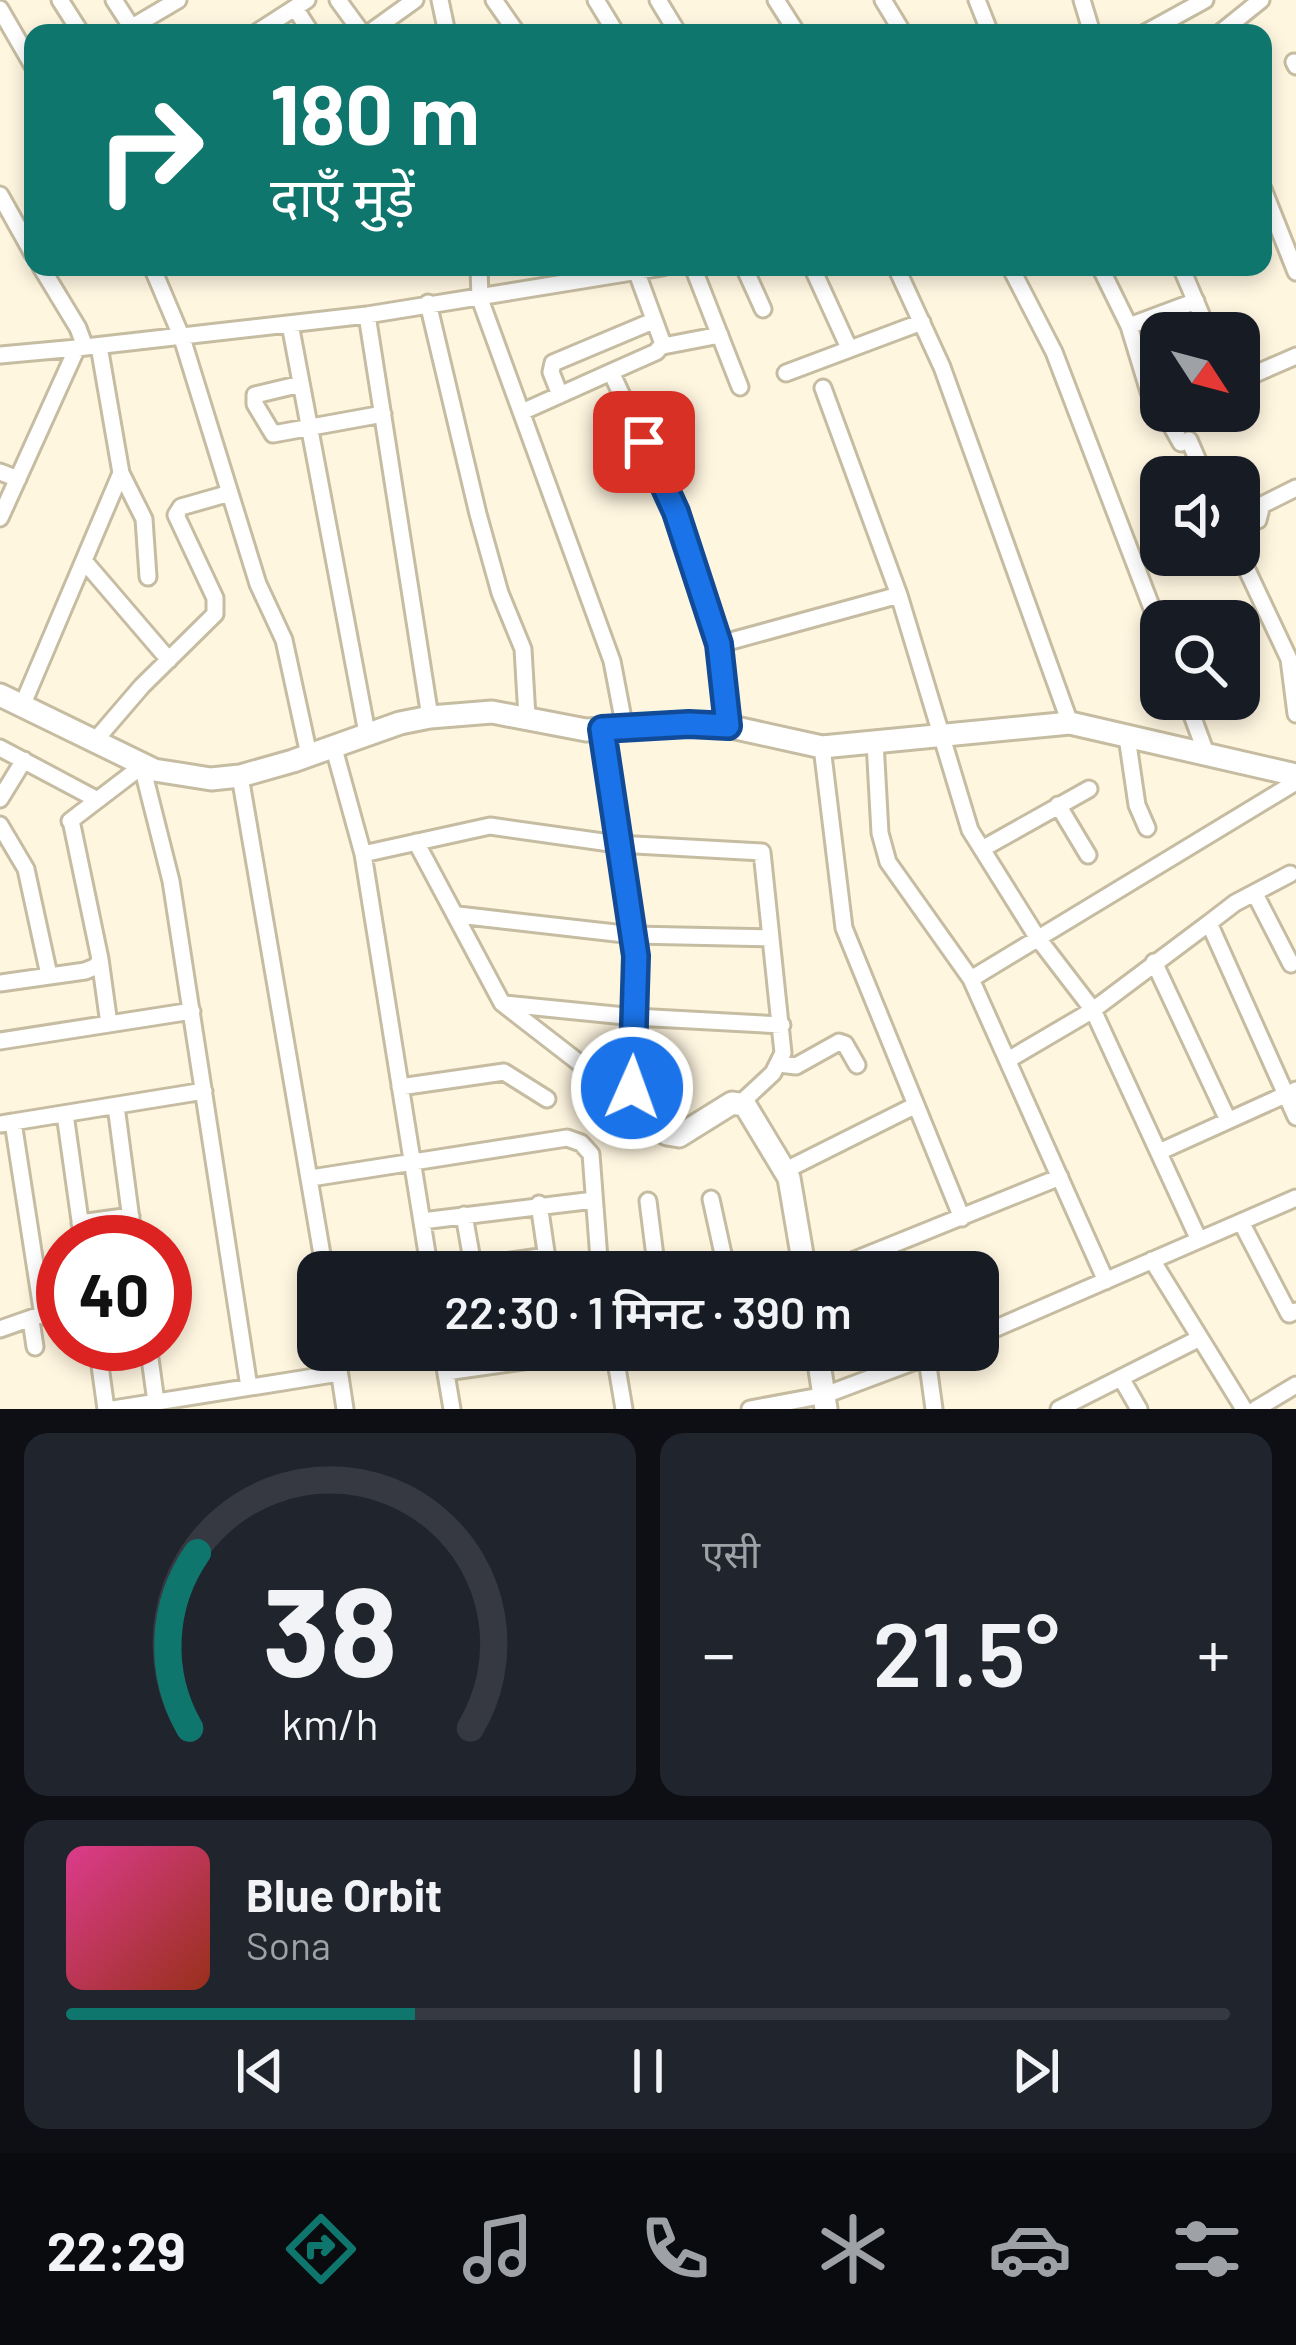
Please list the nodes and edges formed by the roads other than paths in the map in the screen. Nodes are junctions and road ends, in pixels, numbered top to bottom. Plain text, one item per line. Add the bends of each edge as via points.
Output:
1 (338, 0) edge
2 (415, 0) edge
3 (1205, 0) edge
4 (1261, 0) edge
5 (173, 1) edge
6 (301, 4) edge
7 (1180, 6) edge
8 (0, 9) edge
9 (137, 24) edge
10 (272, 24) edge
11 (358, 24) edge
12 (379, 24) edge
13 (1231, 24) edge
14 (24, 50) edge
15 (0, 195) edge
16 (1272, 212) edge
17 (24, 238) edge
18 (1296, 272) edge
19 (47, 276) edge
20 (156, 276) edge
21 (479, 276) edge
22 (566, 276) edge
23 (638, 276) edge
24 (697, 276) edge
25 (748, 276) edge
26 (820, 276) edge
27 (900, 276) edge
28 (1015, 276) edge
29 (1104, 276) edge
30 (1185, 276) edge
31 (480, 298) junction
32 (1196, 301) junction
33 (428, 303) junction
34 (764, 310) dead end
35 (1201, 312) edge
36 (367, 315) junction
37 (653, 321) junction
38 (922, 322) junction
39 (290, 324) junction
40 (1129, 326) junction
41 (720, 335) junction
42 (182, 338) junction
43 (662, 346) junction
44 (87, 347) junction
45 (849, 348) junction
46 (0, 355) edge
47 (1296, 356) edge
48 (1140, 365) edge
49 (611, 372) junction
50 (1260, 372) edge
51 (786, 373) dead end
52 (301, 384) junction
53 (740, 387) dead end
54 (823, 388) dead end
55 (560, 395) junction
56 (522, 412) junction
57 (383, 414) junction
58 (309, 426) junction
59 (0, 472) edge
60 (121, 473) junction
61 (17, 479) junction
62 (1296, 488) edge
63 (230, 493) junction
64 (1260, 512) edge
65 (0, 518) edge
66 (85, 562) junction
67 (1250, 576) edge
68 (148, 577) dead end
69 (899, 595) junction
70 (1149, 600) edge
71 (719, 644) junction
72 (170, 660) junction
73 (0, 695) edge
74 (22, 706) junction
75 (1296, 714) edge
76 (430, 716) junction
77 (527, 717) junction
78 (1194, 720) edge
79 (1070, 723) junction
80 (728, 726) junction
81 (614, 729) junction
82 (367, 733) junction
83 (942, 737) junction
84 (1126, 737) junction
85 (93, 742) junction
86 (875, 742) junction
87 (333, 746) junction
88 (822, 747) junction
89 (0, 748) edge
90 (1206, 753) junction
91 (309, 754) junction
92 (24, 760) junction
93 (142, 766) junction
94 (240, 776) junction
95 (1296, 778) edge
96 (1089, 789) dead end
97 (94, 798) dead end
98 (0, 799) edge
99 (1058, 805) junction
100 (0, 825) edge
101 (1147, 828) dead end
102 (416, 842) junction
103 (617, 844) junction
104 (7, 847) edge
105 (982, 849) junction
106 (363, 854) junction
107 (1088, 855) dead end
108 (1290, 874) dead end
109 (1255, 894) junction
110 (458, 915) junction
111 (1209, 923) junction
112 (633, 935) junction
113 (1037, 937) junction
114 (770, 938) junction
115 (100, 959) junction
116 (1154, 962) junction
117 (1291, 964) dead end
118 (49, 976) junction
119 (971, 979) junction
120 (0, 982) edge
121 (502, 1003) junction
122 (1094, 1010) junction
123 (192, 1011) junction
124 (635, 1018) junction
125 (110, 1024) junction
126 (782, 1025) junction
127 (0, 1041) edge
128 (1008, 1060) junction
129 (779, 1064) junction
130 (857, 1065) dead end
131 (400, 1088) junction
132 (204, 1091) junction
133 (1291, 1092) edge
134 (547, 1099) dead end
135 (742, 1102) junction
136 (916, 1105) junction
137 (116, 1106) junction
138 (635, 1106) junction
139 (65, 1114) junction
140 (1296, 1117) edge
141 (1228, 1120) junction
142 (7, 1123) edge
143 (1159, 1151) junction
144 (412, 1162) junction
145 (786, 1170) junction
146 (1060, 1177) junction
147 (311, 1178) junction
148 (1296, 1198) edge
149 (711, 1199) dead end
150 (594, 1200) junction
151 (647, 1201) dead end
152 (539, 1204) junction
153 (79, 1215) edge
154 (131, 1215) edge
155 (464, 1215) junction
156 (962, 1218) junction
157 (422, 1221) junction
158 (1241, 1222) junction
159 (1199, 1240) junction
160 (322, 1251) edge
161 (427, 1251) edge
162 (470, 1251) edge
163 (546, 1251) edge
164 (598, 1251) edge
165 (654, 1251) edge
166 (722, 1251) edge
167 (801, 1251) edge
168 (878, 1251) edge
169 (1152, 1261) junction
170 (1106, 1281) junction
171 (36, 1312) edge
172 (1294, 1317) edge
173 (36, 1318) edge
174 (999, 1327) edge
175 (36, 1328) edge
176 (0, 1329) edge
177 (1200, 1338) junction
178 (34, 1347) dead end
179 (102, 1371) edge
180 (152, 1371) edge
181 (449, 1371) edge
182 (618, 1371) edge
183 (820, 1371) edge
184 (897, 1371) edge
185 (929, 1371) edge
186 (446, 1372) joint
187 (340, 1373) joint
188 (1121, 1378) junction
189 (1296, 1385) edge
190 (249, 1387) junction
191 (156, 1402) junction
192 (825, 1402) edge
193 (109, 1409) edge
194 (345, 1409) edge
195 (452, 1409) edge
196 (624, 1409) edge
197 (750, 1409) edge
198 (934, 1409) edge
199 (1060, 1409) edge
200 (1139, 1409) edge
201 (1244, 1409) edge
202 (1256, 1409) edge

1 - 11 street
2 - 12 street
3 - 7 street
4 - 13 street
5 - 9 street
6 - 10 street
8 - 14 street
15 - 17 street
16 - 18 street
19 - 44 street
20 - 42 street
21 - 31 street
22 - 31 street
23 - 37 street
24 - 41 street
25 - 34 street
26 - 45 street
27 - 38 street
28 - 70 street via 1054,352
29 - 40 street
30 - 32 street
31 - 33 street
31 - 56 street
32 - 35 street
32 - 40 street
33 - 36 street
33 - 77 street via 478,514 523,649
36 - 39 street
36 - 57 street
37 - 43 street
37 - 55 street via 553,363
38 - 45 street
38 - 79 street
39 - 42 street
39 - 52 street
40 - 48 street
41 - 43 street
41 - 53 street
42 - 44 street
42 - 63 street
43 - 49 street
44 - 46 street
44 - 60 street
44 - 61 street
45 - 51 street
47 - 50 street
49 - 55 street
49 - 71 street via 676,512
52 - 58 street
52 - 58 street via 257,392 255,404 274,434
54 - 69 street
55 - 56 street
56 - 81 street via 612,662
57 - 58 street
57 - 76 street
58 - 82 street
59 - 61 street
60 - 66 street
60 - 68 street via 144,519
61 - 65 street
62 - 64 street
63 - 72 street via 176,512 217,609
63 - 91 street via 284,640
66 - 72 street
66 - 74 street
67 - 75 street via 1289,658
69 - 71 street
69 - 83 street
71 - 80 street
72 - 85 street
73 - 74 street
74 - 85 street
76 - 77 street
76 - 82 street
77 - 81 street
78 - 90 street
79 - 83 street
79 - 84 street
80 - 81 street
80 - 88 street
81 - 103 street
82 - 87 street
83 - 86 street
83 - 105 street
84 - 90 street
84 - 101 street
85 - 93 street
86 - 88 street
86 - 119 street via 888,862
87 - 91 street
87 - 106 street
88 - 136 street via 844,928
89 - 92 street
90 - 95 street
91 - 94 street
92 - 97 street
92 - 98 street
93 - 94 street
93 - 115 street via 71,823
93 - 123 street
94 - 147 street
95 - 113 street
96 - 99 street
99 - 105 street
99 - 107 street
100 - 104 street
102 - 103 street via 490,826
102 - 106 street
102 - 110 street
103 - 112 street
103 - 114 street via 761,852
104 - 118 street via 26,868
105 - 113 street
106 - 131 street
108 - 109 street
109 - 111 street
109 - 117 street
110 - 112 street
110 - 121 street
111 - 116 street
111 - 133 street
112 - 114 street
112 - 124 street
113 - 119 street
113 - 122 street
114 - 126 street
115 - 118 street via 94,968
115 - 125 street
116 - 122 street
116 - 141 street
118 - 120 street
119 - 128 street
121 - 124 street
121 - 138 street
122 - 128 street
122 - 143 street
123 - 125 street
123 - 132 street
124 - 126 street
124 - 138 street
125 - 127 street
126 - 129 street
128 - 146 street
129 - 130 street via 796,1066 839,1042
129 - 135 street
131 - 134 street via 503,1072
131 - 144 street
132 - 137 street
132 - 190 street
133 - 140 street
133 - 141 street
135 - 138 street via 679,1136
135 - 145 street
136 - 145 street
136 - 156 street
137 - 139 street
137 - 154 street
139 - 142 street
139 - 153 street
141 - 143 street
142 - 171 street
143 - 159 street
144 - 147 street
144 - 150 street via 567,1138 591,1154
144 - 157 street
145 - 167 street
146 - 156 street
146 - 170 street
147 - 160 street
148 - 158 street
149 - 166 street
150 - 152 street
150 - 164 street
151 - 165 street
152 - 155 street
152 - 163 street
155 - 157 street
155 - 162 street
156 - 168 street
157 - 161 street
158 - 159 street
158 - 172 street
159 - 169 street
169 - 170 street
169 - 177 street
170 - 174 street
173 - 176 street
175 - 178 street
177 - 188 street
177 - 201 street
179 - 193 street
180 - 191 street
181 - 186 street
182 - 196 street
183 - 192 street
184 - 192 street
185 - 198 street
186 - 195 street
187 - 190 street
187 - 194 street
188 - 199 street
188 - 200 street
189 - 202 street
190 - 191 street
191 - 193 street
192 - 197 street

